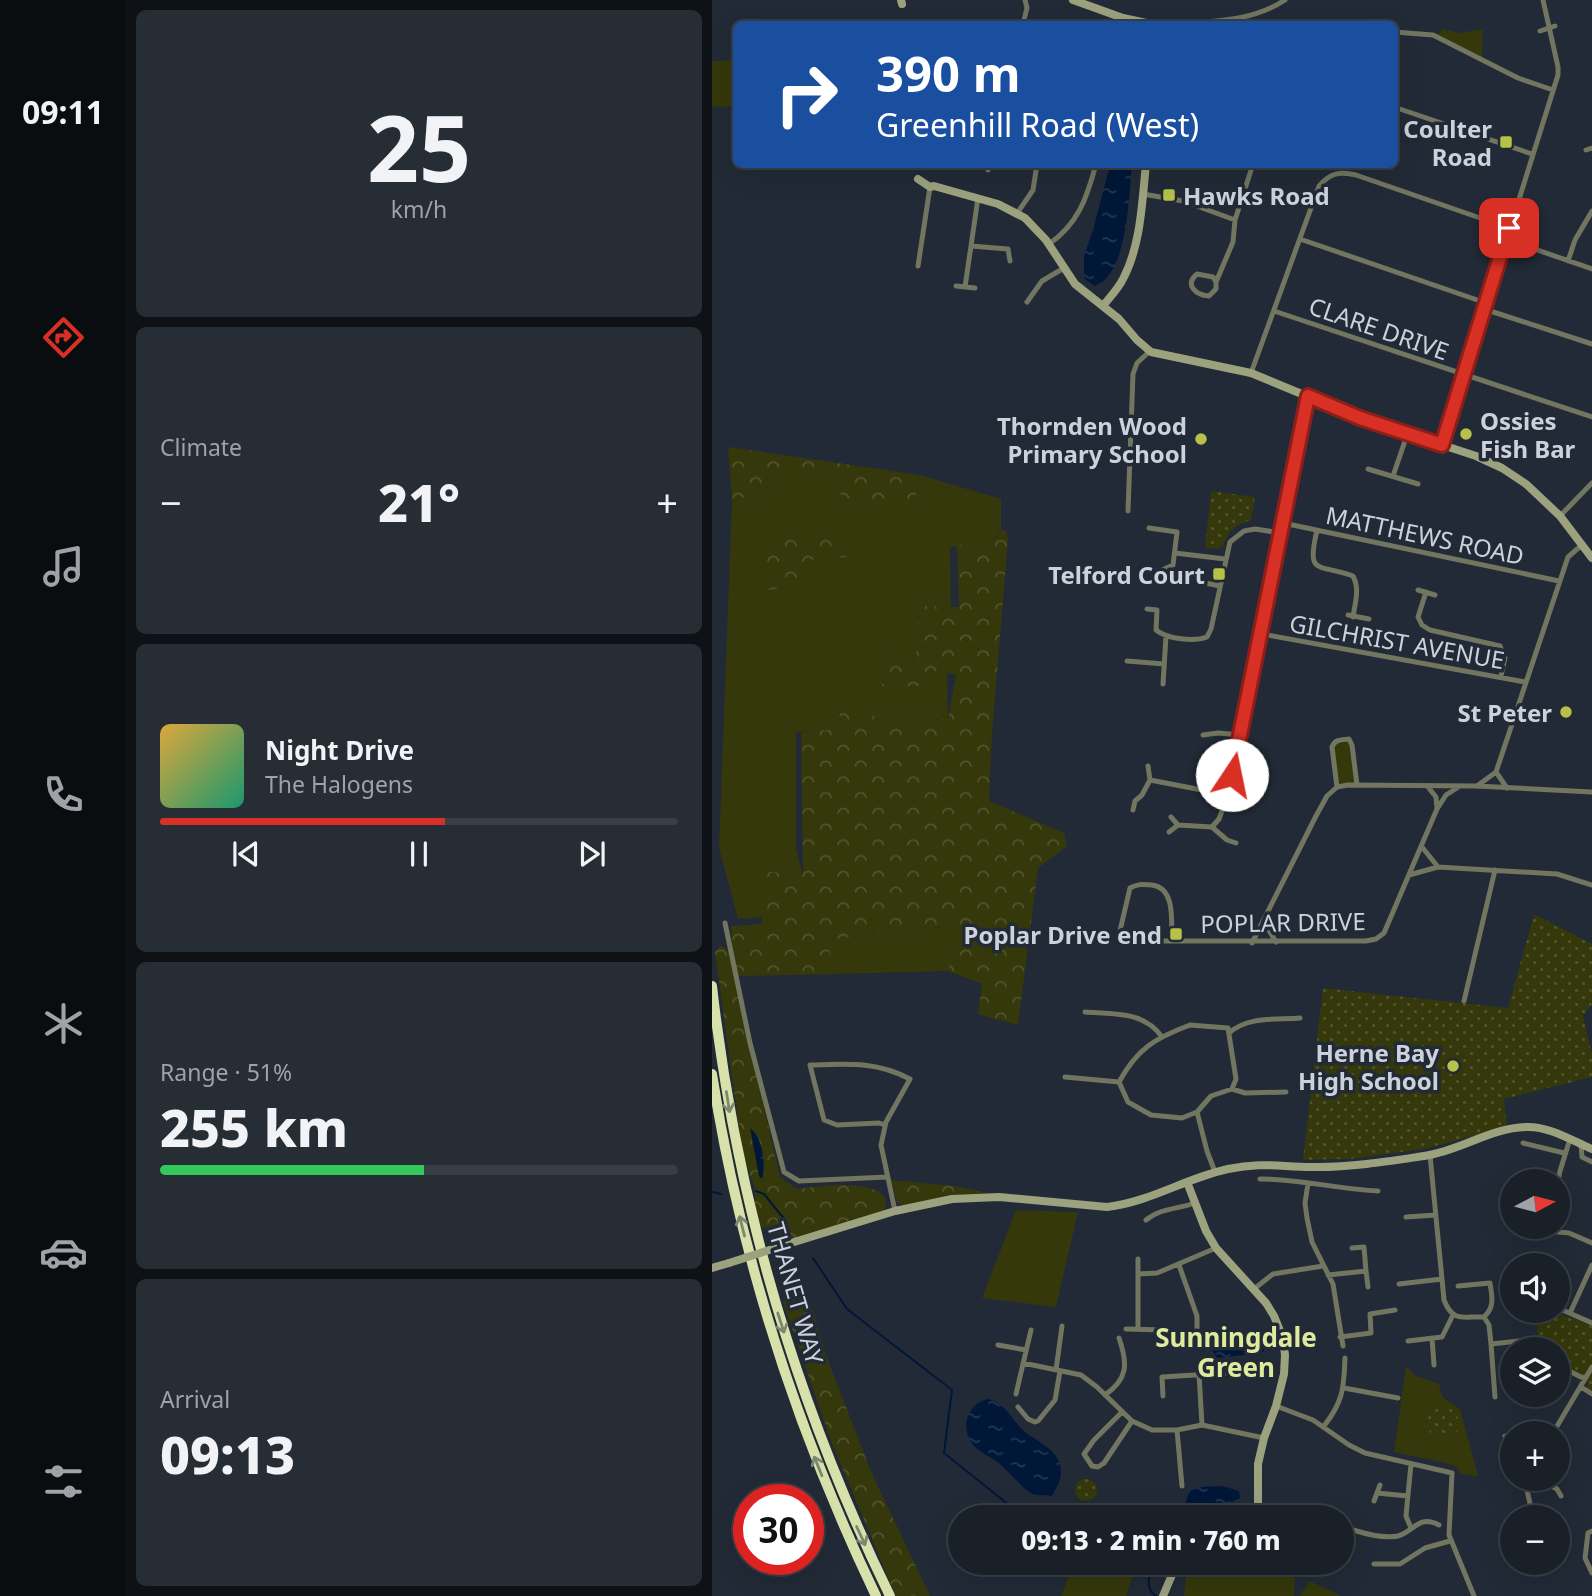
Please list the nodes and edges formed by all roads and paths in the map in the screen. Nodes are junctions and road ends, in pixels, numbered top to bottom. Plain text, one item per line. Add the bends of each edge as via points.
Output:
1 (1025, 0) edge
2 (1073, 0) edge
3 (1285, 0) edge
4 (1543, 0) edge
5 (1024, 21) edge
6 (1136, 21) edge
7 (1215, 21) edge
8 (1555, 26) dead end
9 (1548, 28) junction
10 (1540, 31) dead end
11 (1398, 32) edge
12 (1553, 90) junction
13 (1398, 108) edge
14 (1532, 154) junction
15 (1036, 168) edge
16 (1094, 168) edge
17 (1146, 168) edge
18 (1252, 168) edge
19 (918, 179) dead end
20 (930, 187) junction
21 (1143, 194) junction
22 (978, 198) junction
23 (1592, 211) edge
24 (1018, 212) junction
25 (1235, 220) junction
26 (1509, 228) junction
27 (1300, 239) junction
28 (1506, 239) junction
29 (1049, 244) junction
30 (970, 246) junction
31 (1010, 261) dead end
32 (1568, 261) junction
33 (918, 265) dead end
34 (1064, 268) junction
35 (1592, 269) edge
36 (1216, 282) junction
37 (956, 286) dead end
38 (965, 287) junction
39 (975, 288) dead end
40 (1027, 302) dead end
41 (1103, 306) junction
42 (1485, 306) junction
43 (1274, 311) junction
44 (1592, 344) edge
45 (1150, 351) junction
46 (1251, 373) junction
47 (1463, 375) junction
48 (1308, 396) junction
49 (1592, 417) edge
50 (1407, 435) junction
51 (1442, 445) junction
52 (1368, 469) dead end
53 (1393, 476) junction
54 (1592, 482) edge
55 (1417, 484) dead end
56 (1128, 511) dead end
57 (1560, 516) junction
58 (1283, 523) junction
59 (1149, 528) dead end
60 (1317, 530) junction
61 (1281, 533) junction
62 (1583, 544) junction
63 (1175, 553) junction
64 (1592, 558) edge
65 (1225, 559) junction
66 (1148, 571) dead end
67 (1559, 581) junction
68 (1205, 583) dead end
69 (1220, 586) junction
70 (1418, 590) dead end
71 (1426, 592) junction
72 (1435, 595) dead end
73 (1147, 609) dead end
74 (1369, 619) dead end
75 (1262, 634) junction
76 (1166, 636) junction
77 (1127, 661) dead end
78 (1164, 664) junction
79 (1501, 676) junction
80 (1525, 682) junction
81 (1163, 684) dead end
82 (1203, 735) dead end
83 (1240, 735) junction
84 (1148, 766) dead end
85 (1495, 772) junction
86 (1150, 780) junction
87 (1357, 785) junction
88 (1428, 786) junction
89 (1460, 786) junction
90 (1477, 786) junction
91 (1337, 787) junction
92 (1507, 788) junction
93 (1592, 792) edge
94 (1228, 795) junction
95 (1437, 809) junction
96 (1133, 810) dead end
97 (1171, 817) dead end
98 (1179, 825) junction
99 (1212, 827) junction
100 (1169, 832) dead end
101 (1227, 840) junction
102 (1236, 843) dead end
103 (1422, 847) junction
104 (1225, 848) dead end
105 (1438, 867) junction
106 (1495, 870) junction
107 (1409, 875) junction
108 (1592, 885) edge
109 (1264, 922) junction
110 (725, 923) dead end
111 (1172, 941) junction
112 (1276, 942) junction
113 (1252, 943) junction
114 (712, 986) edge
115 (1466, 990) junction
116 (1477, 992) dead end
117 (1464, 1001) dead end
118 (1085, 1012) dead end
119 (1300, 1018) dead end
120 (1229, 1033) junction
121 (1162, 1037) junction
122 (712, 1074) edge
123 (1064, 1077) dead end
124 (1119, 1082) junction
125 (1232, 1089) junction
126 (1286, 1092) dead end
127 (1197, 1112) junction
128 (885, 1125) junction
129 (1570, 1139) junction
130 (1523, 1143) dead end
131 (1581, 1144) junction
132 (1592, 1149) edge
133 (1564, 1153) junction
134 (1430, 1155) junction
135 (1592, 1162) edge
136 (1561, 1169) edge
137 (1215, 1172) junction
138 (887, 1177) junction
139 (1260, 1179) dead end
140 (1187, 1182) junction
141 (1308, 1183) junction
142 (1378, 1191) dead end
143 (1196, 1203) junction
144 (895, 1211) junction
145 (1436, 1215) junction
146 (1406, 1217) dead end
147 (1146, 1220) dead end
148 (1570, 1233) edge
149 (1592, 1243) edge
150 (1216, 1248) junction
151 (1352, 1248) dead end
152 (1138, 1259) dead end
153 (1179, 1265) junction
154 (1592, 1265) edge
155 (712, 1266) edge
156 (1323, 1266) junction
157 (1366, 1271) junction
158 (1138, 1274) junction
159 (1329, 1275) junction
160 (1442, 1279) junction
161 (1399, 1284) dead end
162 (1458, 1286) dead end
163 (1368, 1287) dead end
164 (1254, 1289) junction
165 (1395, 1310) dead end
166 (1570, 1313) joint
167 (1452, 1315) junction
168 (1484, 1317) junction
169 (1592, 1323) edge
170 (1062, 1326) dead end
171 (1126, 1329) dead end
172 (1138, 1329) junction
173 (1031, 1330) dead end
174 (1163, 1330) dead end
175 (1340, 1337) junction
176 (1119, 1338) dead end
177 (1432, 1338) junction
178 (1197, 1340) dead end
179 (1408, 1341) dead end
180 (1500, 1343) edge
181 (1491, 1344) junction
182 (998, 1345) dead end
183 (1343, 1346) dead end
184 (1026, 1350) junction
185 (1345, 1358) dead end
186 (1024, 1363) junction
187 (1434, 1366) dead end
188 (1592, 1367) edge
189 (1058, 1370) junction
190 (1243, 1371) dead end
191 (1570, 1372) edge
192 (1199, 1374) junction
193 (1585, 1379) junction
194 (1581, 1387) junction
195 (1344, 1388) junction
196 (1016, 1394) dead end
197 (1592, 1394) edge
198 (1105, 1395) junction
199 (1163, 1396) dead end
200 (1495, 1397) dead end
201 (1398, 1398) dead end
202 (1276, 1406) junction
203 (1018, 1407) dead end
204 (1122, 1412) junction
205 (1132, 1421) junction
206 (1560, 1421) edge
207 (1202, 1425) junction
208 (1324, 1426) junction
209 (1178, 1430) junction
210 (1264, 1438) junction
211 (1411, 1464) junction
212 (1380, 1485) dead end
213 (1182, 1486) dead end
214 (1558, 1491) edge
215 (1377, 1493) junction
216 (1408, 1496) junction
217 (1561, 1496) dead end
218 (1374, 1501) dead end
219 (1258, 1505) edge
220 (1439, 1525) dead end
221 (1411, 1528) junction
222 (1592, 1531) edge
223 (1356, 1539) dead end
224 (1450, 1541) junction
225 (1374, 1564) dead end
226 (1592, 1573) edge
227 (876, 1596) edge
228 (890, 1596) edge
229 (1474, 1596) edge

1 - 5 street
2 - 6 street
3 - 7 street via 1237,19
4 - 9 street
8 - 9 street
9 - 10 street
9 - 12 street via 1558,67
11 - 12 street via 1433,35 1518,78
12 - 14 street
13 - 14 street
14 - 26 street
15 - 24 street via 1033,190
16 - 29 street via 1079,215
17 - 21 street
18 - 25 street
19 - 20 street
20 - 22 street
20 - 33 street
21 - 25 street via 1183,201
21 - 41 street via 1128,270
22 - 24 street
22 - 30 street
23 - 32 street
24 - 29 street
25 - 36 street via 1233,242
26 - 27 street via 1344,172 1331,175 1319,186
26 - 28 street
27 - 42 street
27 - 43 street
28 - 32 street
28 - 42 street
29 - 34 street
30 - 31 street via 1008,249
30 - 38 street
32 - 35 street
34 - 40 street via 1043,281
34 - 41 street via 1075,284
36 - 36 street via 1209,296 1193,290 1191,284 1197,274
37 - 38 street
38 - 39 street
41 - 45 street
42 - 44 street
42 - 47 street
43 - 46 street
43 - 47 street, CLARE DRIVE
45 - 46 street
45 - 56 street via 1133,374
46 - 48 street
47 - 49 street, CLARE DRIVE
47 - 51 street
48 - 50 street
48 - 58 street
50 - 51 street
50 - 53 street
51 - 57 street via 1502,468
52 - 53 street
53 - 55 street
54 - 57 street
57 - 62 street
58 - 60 street, MATTHEWS ROAD
58 - 61 street
59 - 63 street via 1178,532
60 - 67 street, MATTHEWS ROAD
60 - 74 street via 1313,563 1353,576 1357,590 1350,616
61 - 65 street via 1244,531 1230,542
61 - 75 street
62 - 64 street
62 - 67 street via 1568,557
63 - 65 street
63 - 66 street via 1170,568
65 - 69 street
67 - 80 street
68 - 69 street
69 - 76 street via 1207,637
70 - 71 street
71 - 72 street
71 - 79 street via 1418,617 1422,625 1500,646 1505,658
73 - 76 street via 1157,610 1156,630
75 - 79 street, GILCHRIST AVENUE
75 - 83 street
76 - 78 street
77 - 78 street
78 - 81 street
79 - 80 street, GILCHRIST AVENUE
80 - 85 street
82 - 83 street
83 - 94 street
84 - 86 street
85 - 90 street
85 - 92 street
86 - 94 street
86 - 96 street
87 - 88 street
87 - 91 street
87 - 91 street via 1352,745 1349,740 1338,740 1332,747
88 - 89 street
88 - 95 street
89 - 90 street
89 - 95 street, POPLAR DRIVE via 1446,795
90 - 92 street
91 - 109 street via 1316,816
92 - 93 street
94 - 99 street
95 - 103 street, POPLAR DRIVE
97 - 98 street
98 - 99 street
98 - 100 street
99 - 101 street
101 - 102 street
101 - 104 street
103 - 105 street
103 - 107 street, POPLAR DRIVE
105 - 106 street
105 - 107 street
106 - 108 street via 1557,874
106 - 115 street
107 - 112 street, POPLAR DRIVE via 1384,933 1376,939
109 - 112 street
109 - 113 street
110 - 138 street via 752,1054 784,1172 799,1181
111 - 111 street, POPLAR DRIVE via 1121,940 1128,891 1133,886 1159,886 1168,895
111 - 113 street, POPLAR DRIVE
112 - 113 street, POPLAR DRIVE
114 -> 228 highway, THANET WAY via 732,1124 773,1299 825,1452
115 - 116 street
115 - 117 street
118 - 121 street via 1137,1017
119 - 120 street via 1254,1021
120 - 121 street via 1228,1028 1190,1026
120 - 125 street via 1236,1079
121 - 124 street via 1131,1060
227 -> 122 highway, THANET WAY via 832,1500 785,1374 742,1227
123 - 124 street
124 - 127 street via 1128,1102 1151,1115 1182,1118
125 - 126 street
125 - 127 street via 1211,1096
127 - 137 street
128 - 128 street via 824,1121 810,1065 870,1064 910,1079
128 - 138 street via 881,1145
129 - 131 street
129 - 133 street
129 - 134 street via 1540,1128 1511,1128
130 - 133 street
131 - 132 street
131 - 135 street via 1582,1157
133 - 136 street
134 - 137 street via 1328,1167 1261,1164
134 - 145 street
137 - 140 street
138 - 144 street
139 - 141 street
140 - 143 street
140 - 144 street via 1133,1204 1107,1207 976,1197
141 - 142 street
141 - 156 street via 1307,1218
143 - 147 street via 1157,1212
143 - 150 street
144 - 155 street, bridge
145 - 146 street
145 - 160 street
148 - 149 street
150 - 153 street
150 - 164 street
151 - 157 street via 1364,1247
152 - 158 street
153 - 158 street
153 - 178 street via 1197,1316
154 - 166 street
156 - 159 street
156 - 164 street via 1273,1275
157 - 159 street
157 - 163 street
158 - 172 street
159 - 175 street
160 - 161 street
160 - 167 street via 1444,1300
162 - 168 street via 1490,1283 1492,1304
164 - 202 street via 1274,1316 1284,1347 1284,1374
165 - 175 street via 1370,1314 1371,1334
166 - 169 street
167 - 168 street
167 - 177 street via 1442,1337
168 - 181 street
170 - 189 street
171 - 172 street
172 - 174 street
173 - 184 street
175 - 183 street
176 - 198 street via 1123,1376
177 - 179 street
177 - 187 street
180 - 181 street
181 - 200 street
182 - 184 street
184 - 186 street
185 - 195 street
186 - 189 street
186 - 196 street
188 - 193 street
189 - 198 street via 1081,1375
189 - 203 street via 1055,1401 1038,1421 1028,1419
190 - 192 street
191 - 193 street
192 - 199 street via 1162,1377
192 - 207 street
193 - 194 street
194 - 197 street
194 - 206 street
195 - 201 street
195 - 208 street
198 - 204 street
202 - 208 street
202 - 210 street
204 - 205 street
204 - 205 street via 1084,1454 1092,1466 1104,1463
205 - 209 street via 1152,1430
207 - 209 street
207 - 210 street
208 - 211 street via 1365,1453
209 - 213 street
210 - 219 street via 1257,1475
211 - 216 street
211 - 224 street via 1452,1473
212 - 215 street
214 - 217 street
215 - 216 street
215 - 218 street
216 - 221 street via 1406,1516
220 - 221 street via 1418,1522
221 - 223 street via 1388,1537 1356,1531
222 - 226 street via 1585,1558
224 - 225 street via 1425,1548 1400,1564
224 - 229 street

